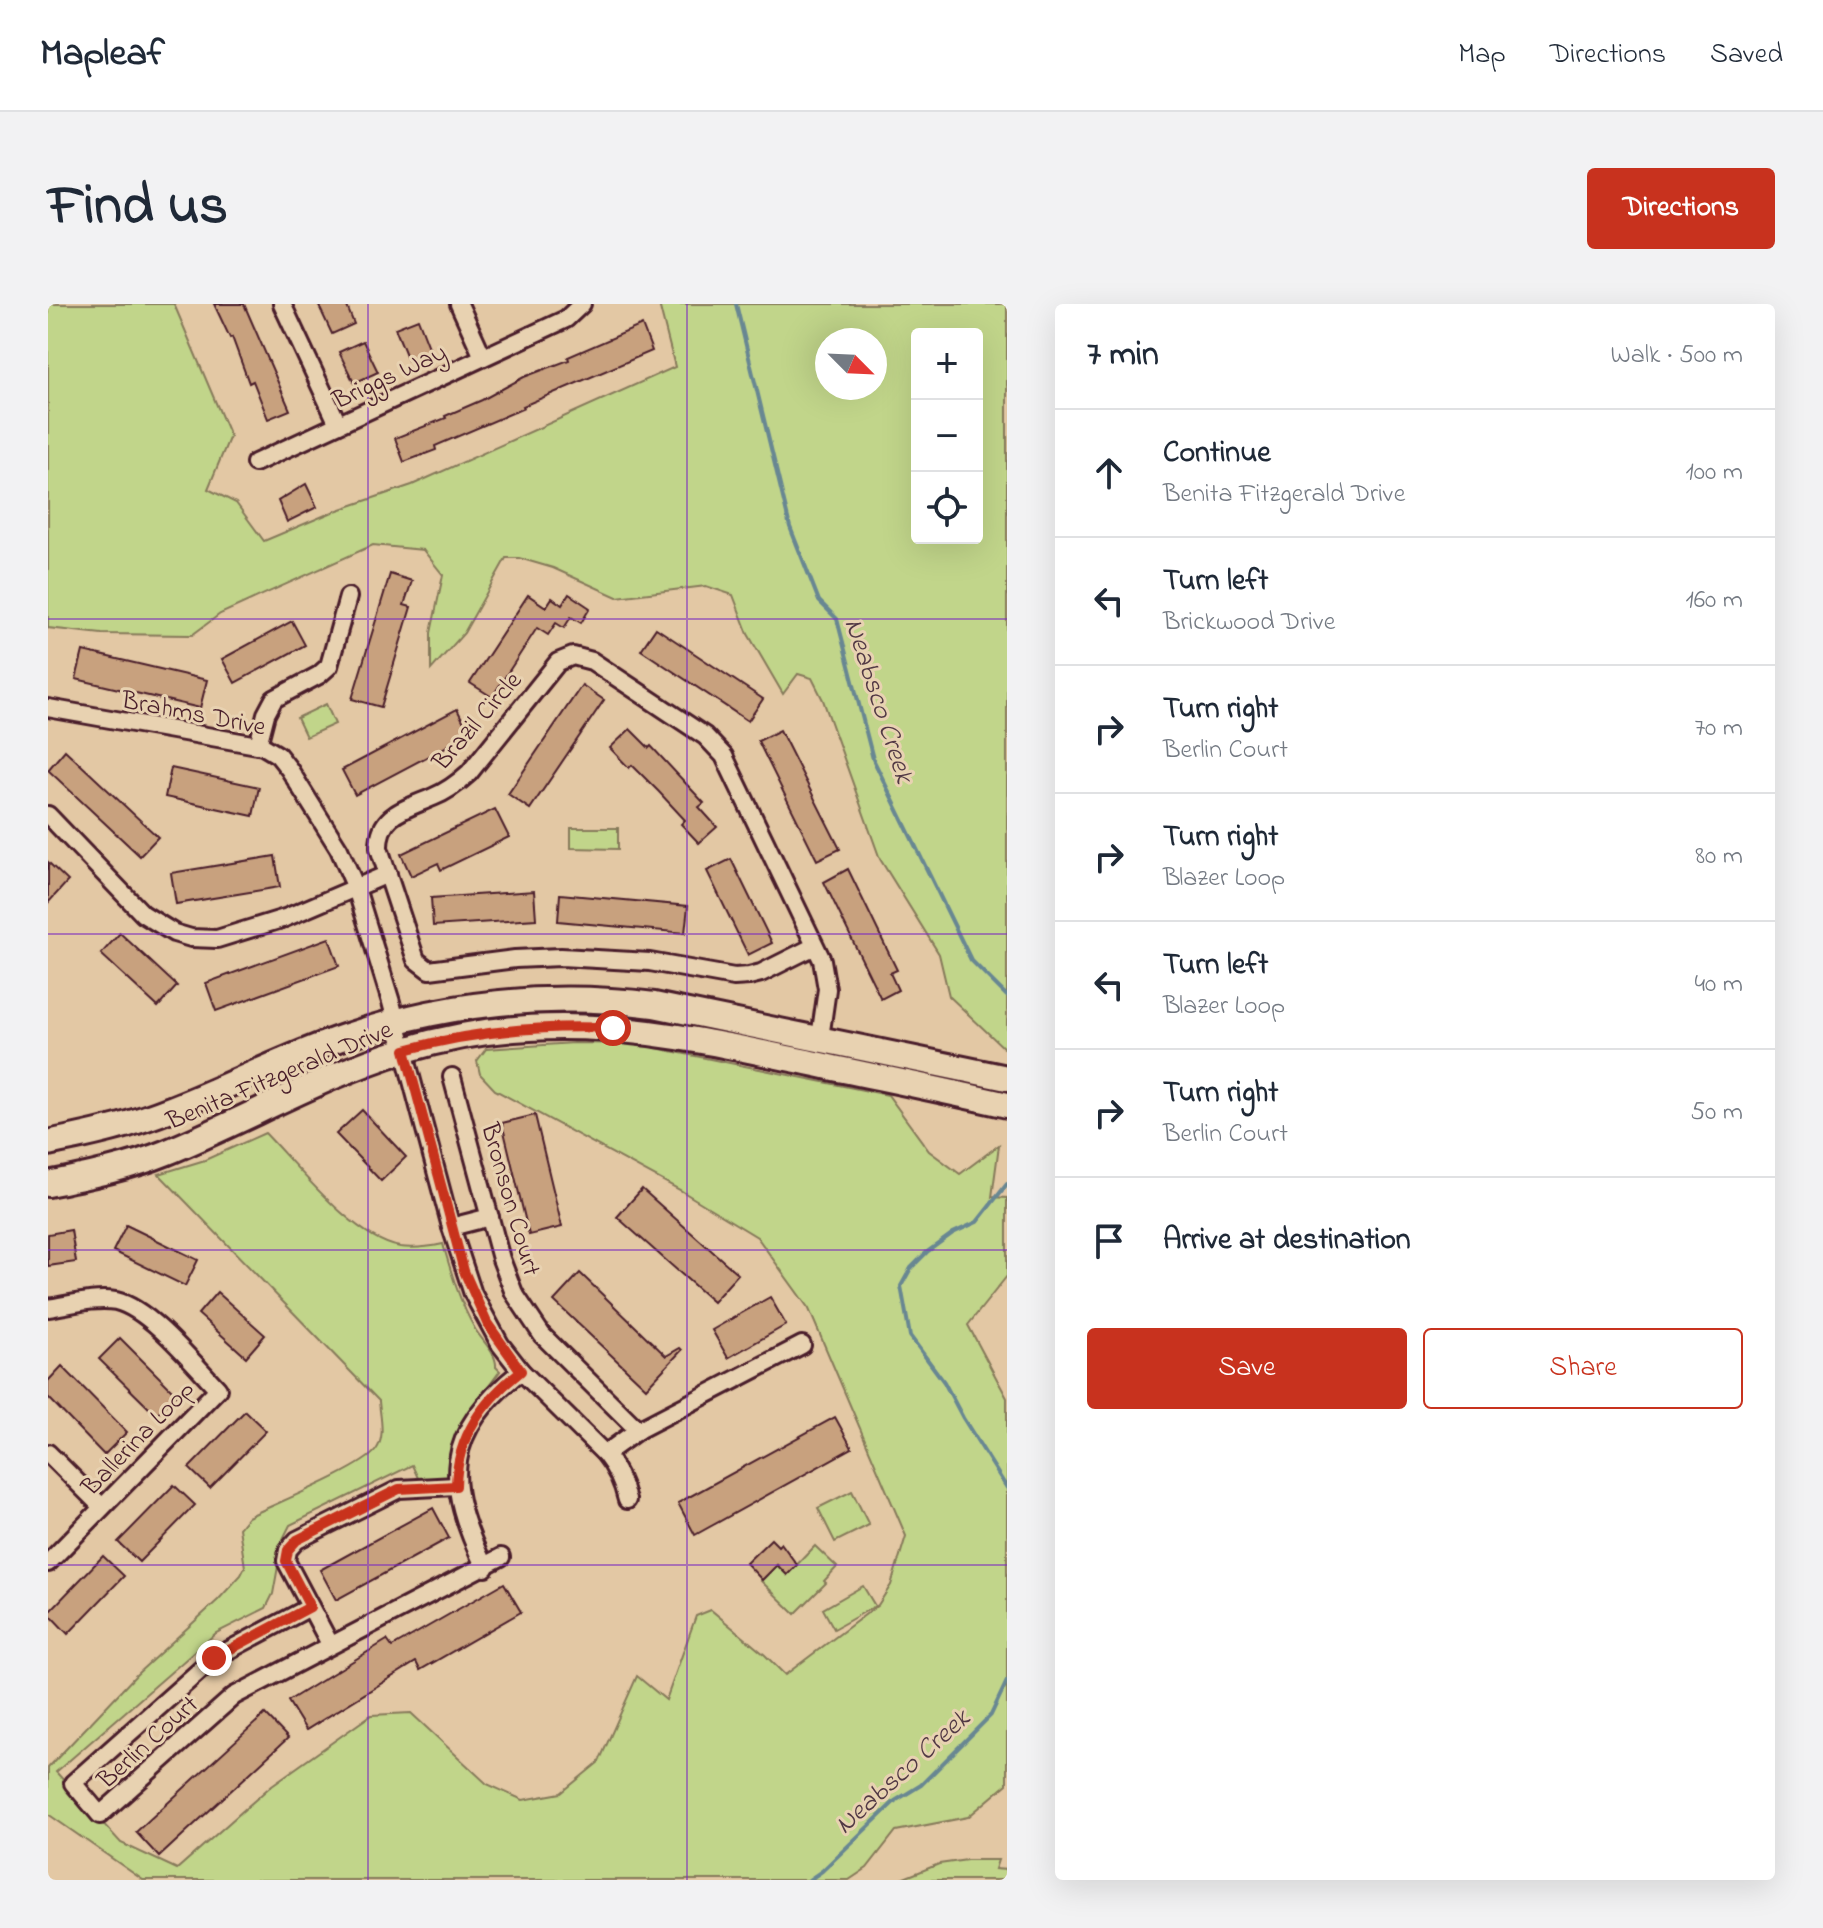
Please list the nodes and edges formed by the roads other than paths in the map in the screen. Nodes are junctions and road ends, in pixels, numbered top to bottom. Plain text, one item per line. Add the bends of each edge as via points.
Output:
1 (282, 304) edge
2 (459, 304) edge
3 (582, 304) edge
4 (483, 357) junction
5 (338, 424) junction
6 (255, 463) dead end
7 (348, 597) dead end
8 (49, 710) edge
9 (258, 745) junction
10 (48, 815) edge
11 (388, 874) junction
12 (356, 888) junction
13 (815, 946) junction
14 (397, 1021) junction
15 (820, 1038) junction
16 (405, 1050) junction
17 (452, 1077) dead end
18 (1007, 1078) edge
19 (1007, 1105) edge
20 (48, 1143) edge
21 (48, 1184) edge
22 (490, 1217) junction
23 (451, 1227) junction
24 (48, 1308) edge
25 (802, 1345) dead end
26 (521, 1371) junction
27 (638, 1430) junction
28 (48, 1453) edge
29 (605, 1454) junction
30 (456, 1486) junction
31 (627, 1500) dead end
32 (102, 1507) junction
33 (501, 1557) dead end
34 (48, 1563) edge
35 (485, 1568) junction
36 (310, 1607) junction
37 (330, 1644) junction

1 - 5 street
2 - 4 street
3 - 4 street, Briggs Way via 566,319
4 - 5 street, Briggs Way
5 - 6 street, Briggs Way
7 - 9 street via 329,666 274,699
8 - 9 street, Brahms Drive
9 - 12 street, Brahms Drive via 278,755 289,769 339,849
10 - 12 street via 143,914 191,938 217,939 255,929
11 - 12 street
11 - 13 street, Brazil Circle via 416,960 429,970 515,959 585,958 650,962 734,977 761,973
11 - 13 street, Brazil Circle via 379,848 387,819 451,788 469,773 554,666 565,658 583,657 714,744 724,756
12 - 14 street, Brahms Drive
13 - 15 street, Brazil Circle via 827,989
14 - 15 main road, Benita Fitzgerald Drive via 539,998 608,999
14 - 16 street, Brahms Drive
14 - 20 main road, Benita Fitzgerald Drive via 343,1037 130,1124
15 - 18 main road, Benita Fitzgerald Drive
16 - 19 main road, Benita Fitzgerald Drive via 531,1027 613,1028 693,1038
16 - 21 main road, Benita Fitzgerald Drive via 319,1082 164,1153
16 - 23 street, Brahms Drive
17 - 22 street, Bronson Court
22 - 23 street
22 - 27 street, Bronson Court via 505,1273 527,1315
23 - 26 street, Brahms Drive via 473,1294
24 - 32 street, Ballerina Loop via 107,1300 133,1308 218,1389
25 - 27 street
26 - 29 street, Brahms Drive
26 - 30 street via 487,1401 475,1420 460,1452
27 - 29 street
28 - 32 street
29 - 31 street, Brahms Drive
30 - 35 street via 464,1522
30 - 36 street via 399,1489 292,1545 286,1561
32 - 34 street, Ballerina Loop
33 - 35 street, Berlin Court
35 - 37 street, Berlin Court
36 - 37 street
36 - 37 street, Berlin Court via 214,1658 73,1783 100,1815 234,1696

